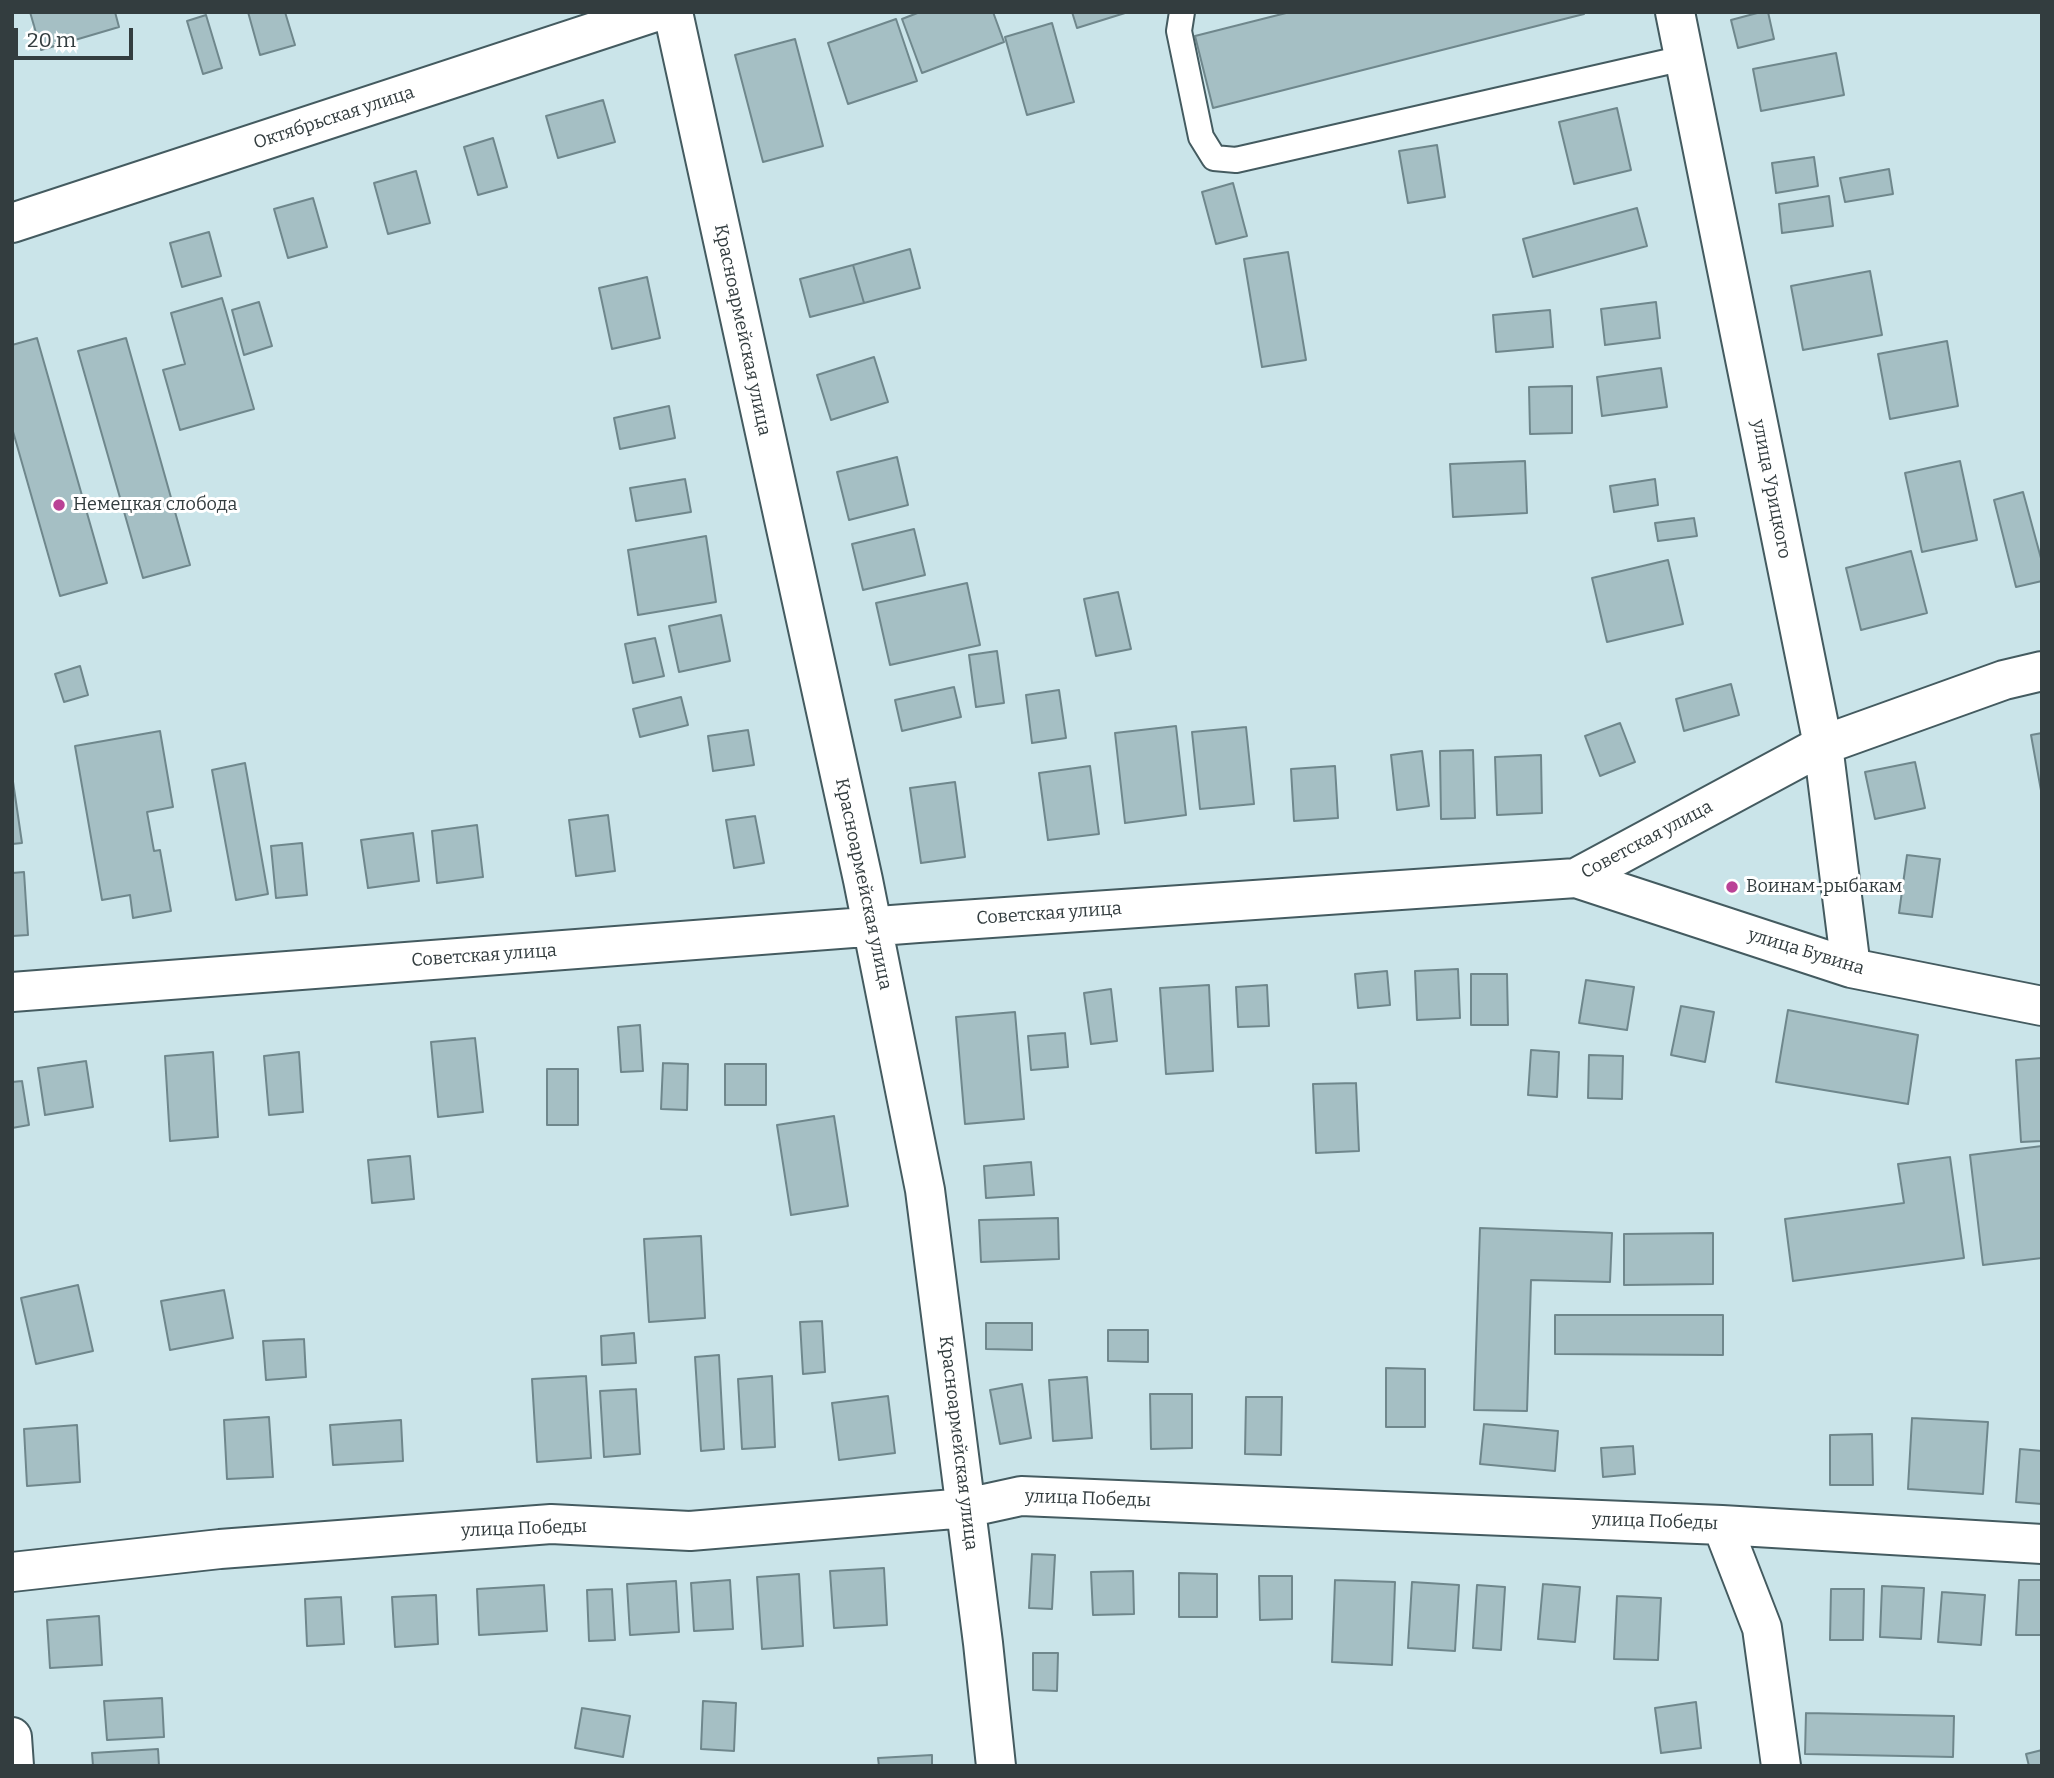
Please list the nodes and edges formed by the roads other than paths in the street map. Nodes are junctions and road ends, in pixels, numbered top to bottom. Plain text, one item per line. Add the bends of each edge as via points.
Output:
1 (655, 12) edge
2 (673, 12) edge
3 (1182, 12) edge
4 (1675, 12) edge
5 (1684, 58) junction
6 (12, 223) edge
7 (2042, 671) edge
8 (1823, 745) junction
9 (1576, 878) junction
10 (873, 926) junction
11 (1851, 968) junction
12 (12, 992) edge
13 (2042, 1006) edge
14 (967, 1508) junction
15 (1722, 1525) junction
16 (2042, 1544) edge
17 (12, 1572) edge
18 (12, 1737) edge
19 (14, 1766) edge
20 (996, 1766) edge
21 (1781, 1766) edge

1 - 6 street, Октябрьская улица
2 - 10 street, Красноармейская улица
3 - 5 lane via 1178,31 1201,137 1214,158 1236,160
4 - 5 street, улица Урицкого
5 - 8 street, улица Урицкого
7 - 8 street, Советская улица via 2004,680
8 - 9 street, Советская улица
8 - 11 street, улица Урицкого
9 - 10 street, Советская улица
9 - 11 street, улица Бувина
10 - 12 street, Советская улица
10 - 14 street, Красноармейская улица via 925,1190
11 - 13 street, улица Бувина
14 - 15 street, улица Победы via 1021,1496
14 - 17 street, улица Победы via 690,1531 551,1524 219,1549
14 - 20 street, Красноармейская улица
15 - 16 street, улица Победы
15 - 21 street via 1762,1628
18 - 19 street

